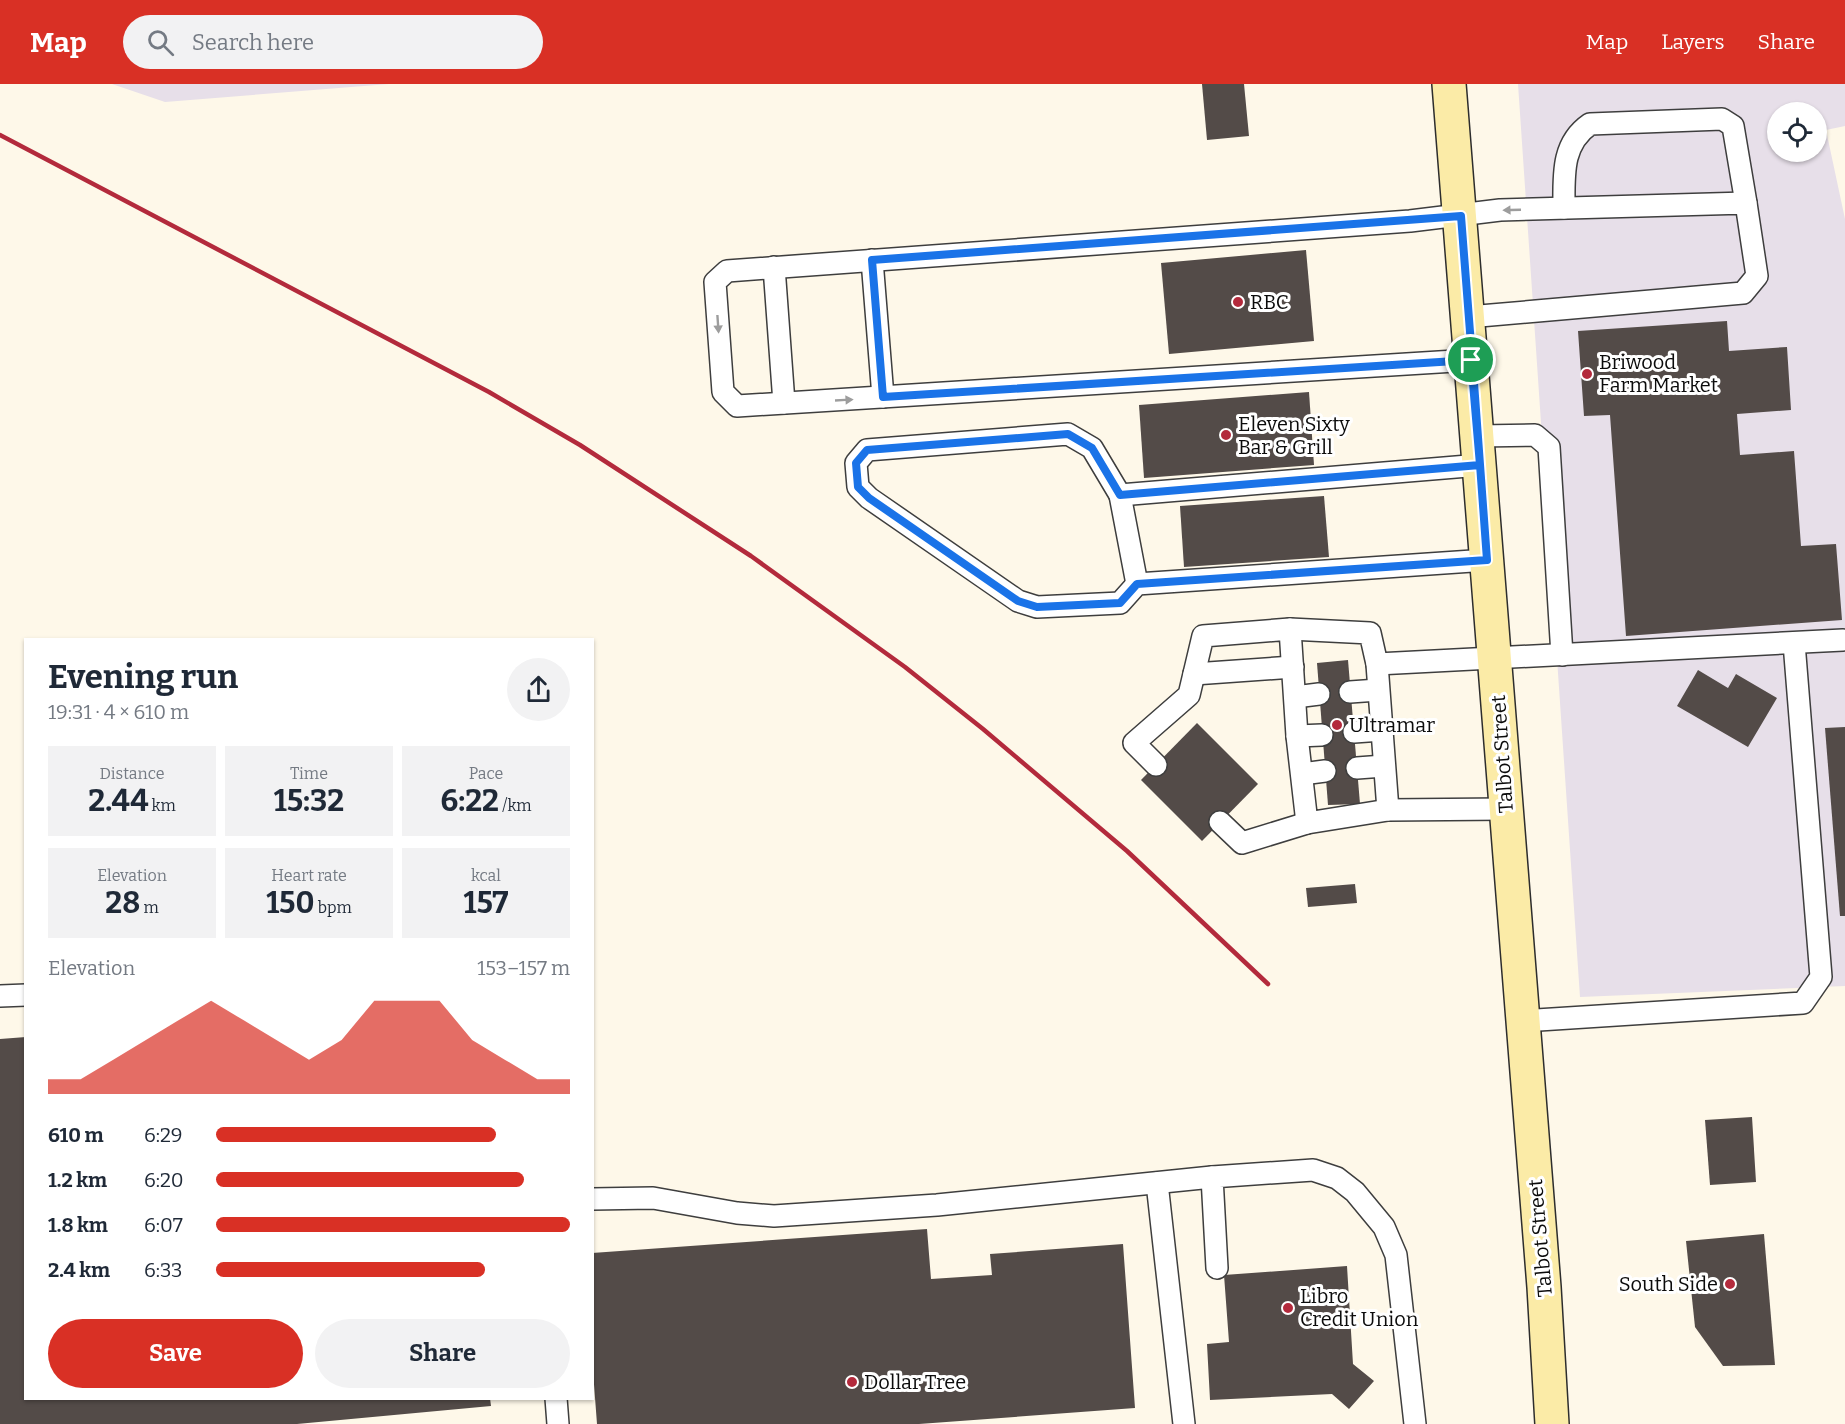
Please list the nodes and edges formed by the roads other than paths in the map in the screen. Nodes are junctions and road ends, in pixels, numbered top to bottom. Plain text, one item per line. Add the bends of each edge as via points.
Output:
1 (1449, 84) edge
2 (1746, 203) junction
3 (1564, 208) junction
4 (1461, 216) junction
5 (872, 260) junction
6 (774, 267) junction
7 (1468, 317) junction
8 (1471, 360) junction
9 (883, 397) junction
10 (784, 403) junction
11 (1479, 450) junction
12 (1120, 495) junction
13 (1487, 560) junction
14 (1137, 584) junction
15 (1290, 630) junction
16 (1843, 640) dead end
17 (1794, 644) junction
18 (1562, 655) junction
19 (1495, 659) junction
20 (1377, 664) junction
21 (1293, 667) junction
22 (1194, 674) junction
23 (1378, 690) junction
24 (1350, 692) dead end
25 (1319, 694) dead end
26 (1295, 697) junction
27 (1382, 730) junction
28 (1354, 732) dead end
29 (1322, 735) dead end
30 (1297, 736) junction
31 (1156, 765) dead end
32 (1384, 766) junction
33 (1357, 768) dead end
34 (1325, 771) dead end
35 (1302, 774) junction
36 (1506, 809) junction
37 (1388, 810) junction
38 (1220, 822) dead end
39 (1306, 823) junction
40 (24, 995) edge
41 (0, 996) edge
42 (1522, 1022) junction
43 (1212, 1178) junction
44 (1157, 1183) junction
45 (594, 1199) edge
46 (1217, 1268) dead end
47 (556, 1400) edge
48 (558, 1424) edge
49 (1184, 1424) edge
50 (1415, 1424) edge
51 (1552, 1424) edge

1 - 4 main road, Talbot Street
2 - 3 lane
2 - 3 lane via 1733,126 1722,119 1590,124 1576,134 1563,169
2 - 7 lane via 1757,276 1743,293
3 -> 4 lane
4 - 5 lane
4 - 7 main road, Talbot Street
5 - 6 lane
5 - 9 lane
6 - 10 lane
6 -> 10 lane via 727,271 715,282 723,392 737,406
7 - 8 main road, Talbot Street
8 - 9 lane
8 - 11 main road, Talbot Street
10 -> 9 lane
11 - 12 lane
11 - 13 main road, Talbot Street
11 - 18 lane via 1535,435 1549,447
12 - 14 lane
12 - 14 lane via 1092,448 1068,434 867,450 856,463 858,487 869,498 1018,601 1037,607 1120,603
13 - 14 lane
13 - 19 main road, Talbot Street
15 - 20 lane via 1371,633
15 - 21 lane
15 - 22 lane via 1203,636
16 - 17 lane
17 - 18 lane
17 - 42 lane via 1821,977 1803,1003
18 - 19 lane
19 - 20 lane
19 - 36 main road, Talbot Street
20 - 23 lane
21 - 22 lane
21 - 26 lane
22 - 31 lane via 1189,695 1134,743
23 - 24 lane
23 - 27 lane
25 - 26 lane
26 - 30 lane
27 - 28 lane
27 - 32 lane
29 - 30 lane
30 - 35 lane
32 - 33 lane
32 - 37 lane
34 - 35 lane
35 - 39 lane
36 - 37 lane
36 - 42 main road, Talbot Street
37 - 39 lane
38 - 39 lane via 1242,843
40 - 41 lane
42 - 51 main road, Talbot Street
43 - 44 lane
43 - 46 lane
43 - 50 lane via 1313,1170 1337,1178 1355,1192 1384,1227 1396,1255
44 - 45 lane via 937,1205 774,1216 737,1214 652,1198
44 - 49 lane
47 - 48 lane

